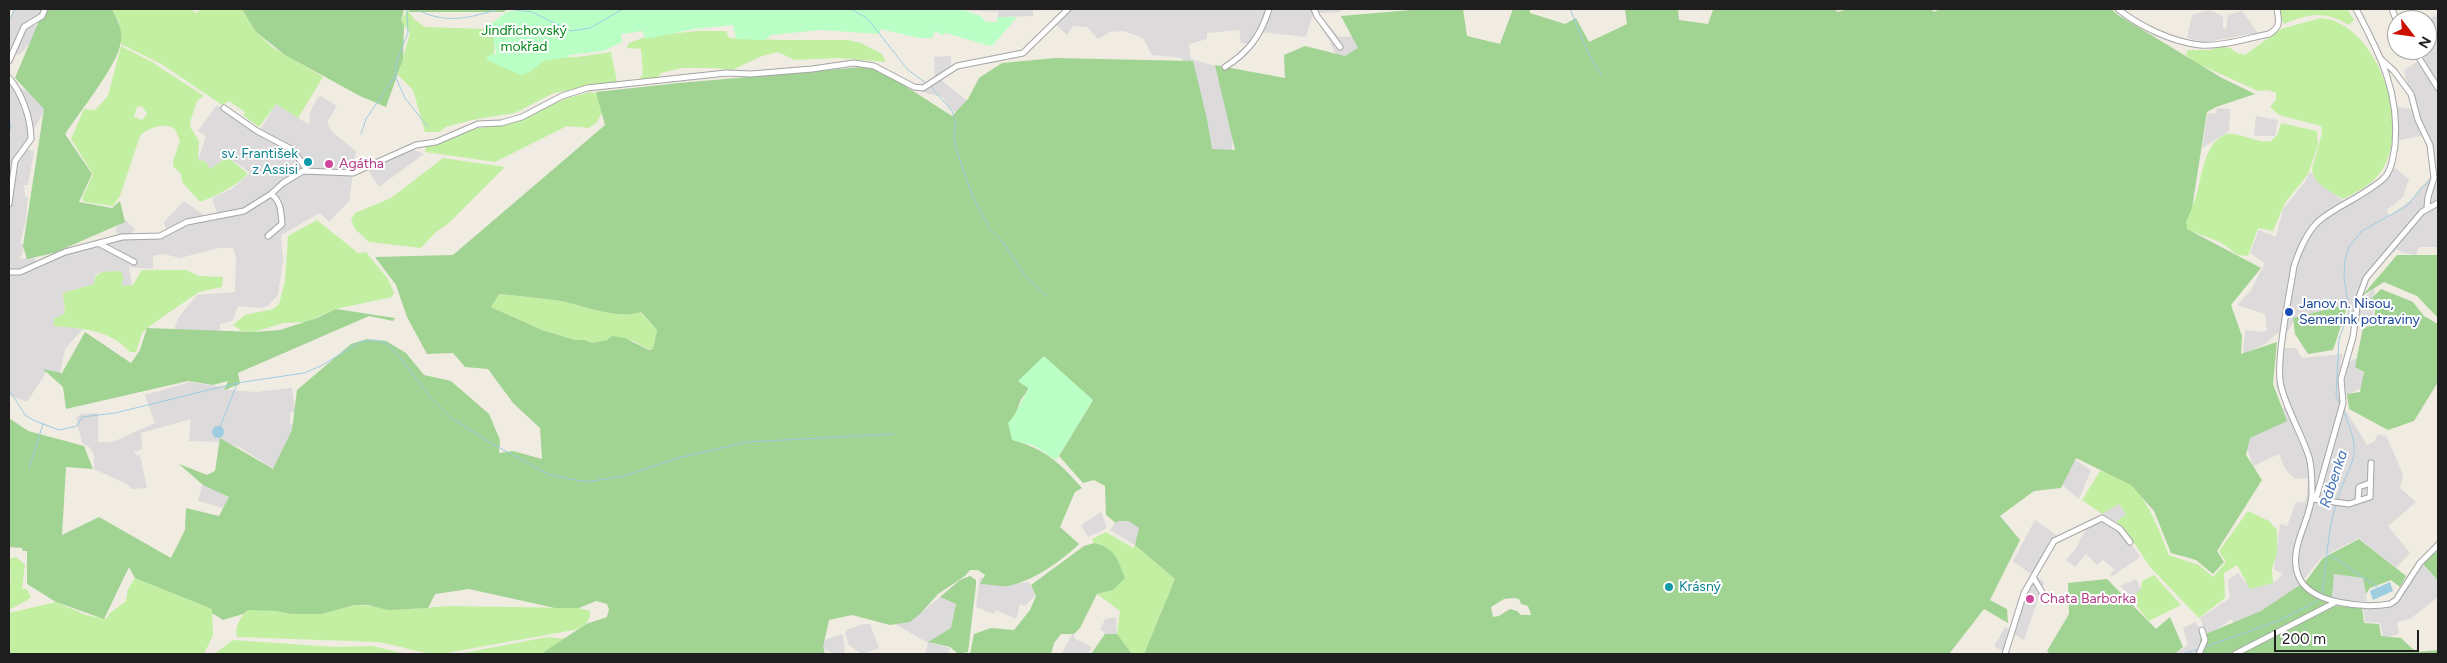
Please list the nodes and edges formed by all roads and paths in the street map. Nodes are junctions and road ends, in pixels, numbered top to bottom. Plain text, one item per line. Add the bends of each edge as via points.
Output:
1 (44, 9) edge
2 (1068, 9) edge
3 (1269, 9) edge
4 (1314, 9) edge
5 (2118, 9) edge
6 (2277, 9) edge
7 (2356, 9) edge
8 (1340, 47) dead end
9 (10, 51) edge
10 (2379, 58) junction
11 (9, 60) edge
12 (2420, 60) edge
13 (1225, 67) dead end
14 (9, 78) edge
15 (2438, 88) edge
16 (224, 108) dead end
17 (307, 170) junction
18 (271, 194) junction
19 (2438, 203) edge
20 (9, 204) edge
21 (2428, 207) junction
22 (268, 236) dead end
23 (100, 244) junction
24 (134, 262) dead end
25 (10, 271) edge
26 (2370, 463) dead end
27 (2370, 483) junction
28 (2312, 499) junction
29 (2358, 501) junction
30 (2130, 542) dead end
31 (2438, 546) edge
32 (2033, 577) junction
33 (2046, 599) dead end
34 (2334, 603) junction
35 (2202, 630) dead end
36 (2005, 654) edge
37 (2199, 654) edge
38 (2235, 654) edge

1 - 9 street via 42,16 24,27
2 - 17 street via 1023,53 957,66 923,88 914,87 874,66 854,62 812,69 726,73 588,88 562,96 522,117 501,123 478,124 436,142 416,145 354,174
3 - 13 street via 1256,40
4 - 8 street
5 - 6 street via 2172,38 2201,45 2269,34 2277,30 2279,24
7 - 10 street
9 - 11 street
10 - 21 street via 2394,71 2411,94 2418,120 2430,145 2434,178
10 - 28 street via 2394,97 2397,124 2389,171 2371,188 2319,221 2299,251 2286,319 2280,385 2310,458
12 - 15 street
14 - 20 street via 19,91 30,122 32,139 15,161
16 - 17 street via 294,150
17 - 18 street via 295,174
18 - 22 street via 280,205 282,224
18 - 23 street via 244,211 187,222 160,236 122,236
19 - 21 street
21 - 28 street via 2372,270 2361,288 2353,338 2340,379 2343,404 2316,495
23 - 24 street
23 - 25 street via 66,252 20,272
26 - 27 street
27 - 29 street via 2359,487
27 - 29 street via 2370,497
28 - 29 street via 2336,504
28 - 34 street via 2296,554 2298,576 2307,587
30 - 32 street via 2113,523 2096,519 2054,541
31 - 34 street via 2420,562 2396,600 2390,604
32 - 33 street
32 - 36 street via 2024,593
34 - 38 street
35 - 37 street via 2205,640

